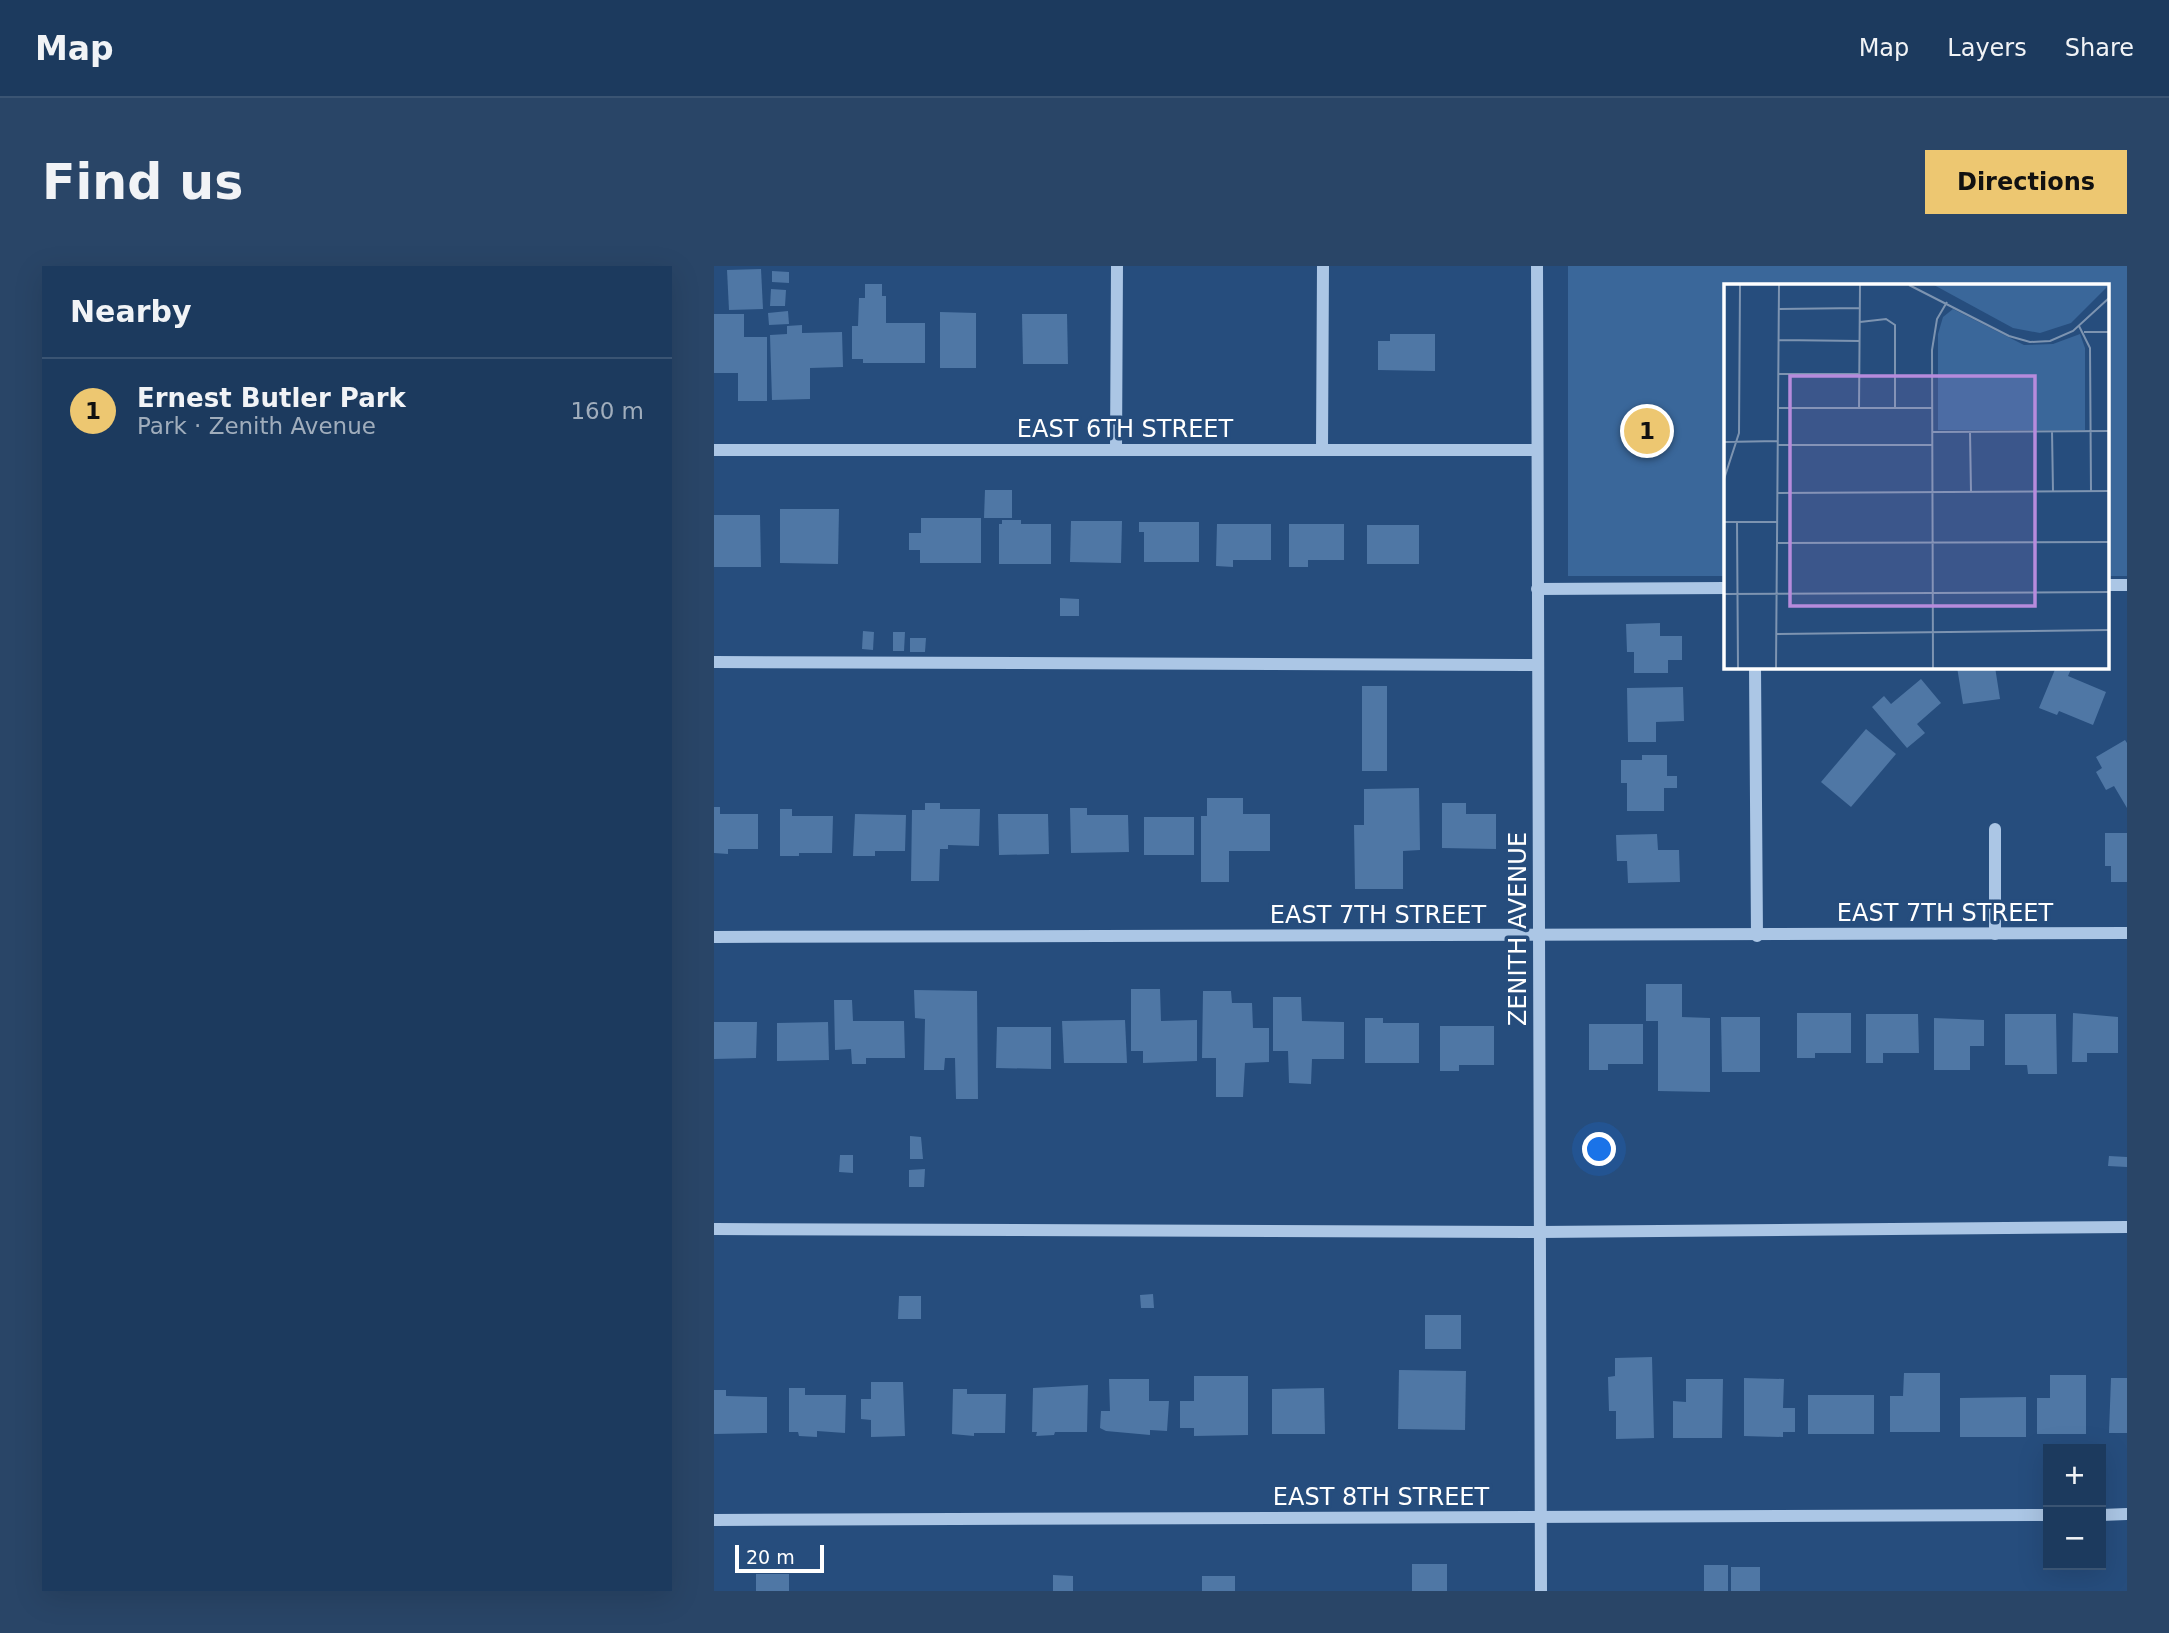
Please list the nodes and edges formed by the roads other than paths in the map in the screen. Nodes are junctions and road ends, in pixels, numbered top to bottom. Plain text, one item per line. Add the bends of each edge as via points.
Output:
1 (1116, 266) edge
2 (1323, 266) edge
3 (1537, 266) edge
4 (714, 450) edge
5 (1116, 450) junction
6 (1322, 450) junction
7 (1536, 450) junction
8 (2109, 585) edge
9 (2127, 585) edge
10 (1724, 588) edge
11 (1537, 589) junction
12 (714, 662) edge
13 (1537, 664) junction
14 (1755, 668) edge
15 (1995, 830) dead end
16 (2127, 933) edge
17 (1995, 934) junction
18 (1539, 936) junction
19 (1757, 936) junction
20 (714, 937) edge
21 (2127, 1227) edge
22 (714, 1228) edge
23 (1540, 1232) junction
24 (2106, 1514) edge
25 (2127, 1514) edge
26 (2043, 1515) edge
27 (1541, 1518) junction
28 (714, 1520) edge
29 (1541, 1591) edge

1 - 5 street
2 - 6 street
3 - 7 street, ZENITH AVENUE
4 - 5 street, EAST 6TH STREET
5 - 6 street, EAST 6TH STREET
6 - 7 street, EAST 6TH STREET
7 - 11 street, ZENITH AVENUE
8 - 9 street
10 - 11 street
11 - 13 street, ZENITH AVENUE
12 - 13 street
13 - 18 street, ZENITH AVENUE
14 - 19 street
15 - 17 street
16 - 17 street, EAST 7TH STREET
17 - 19 street, EAST 7TH STREET
18 - 19 street, EAST 7TH STREET
18 - 20 street, EAST 7TH STREET
18 - 23 street, ZENITH AVENUE
21 - 23 street
22 - 23 street
23 - 27 street, ZENITH AVENUE
24 - 25 street
26 - 27 street, EAST 8TH STREET
27 - 28 street, EAST 8TH STREET
27 - 29 street, ZENITH AVENUE

